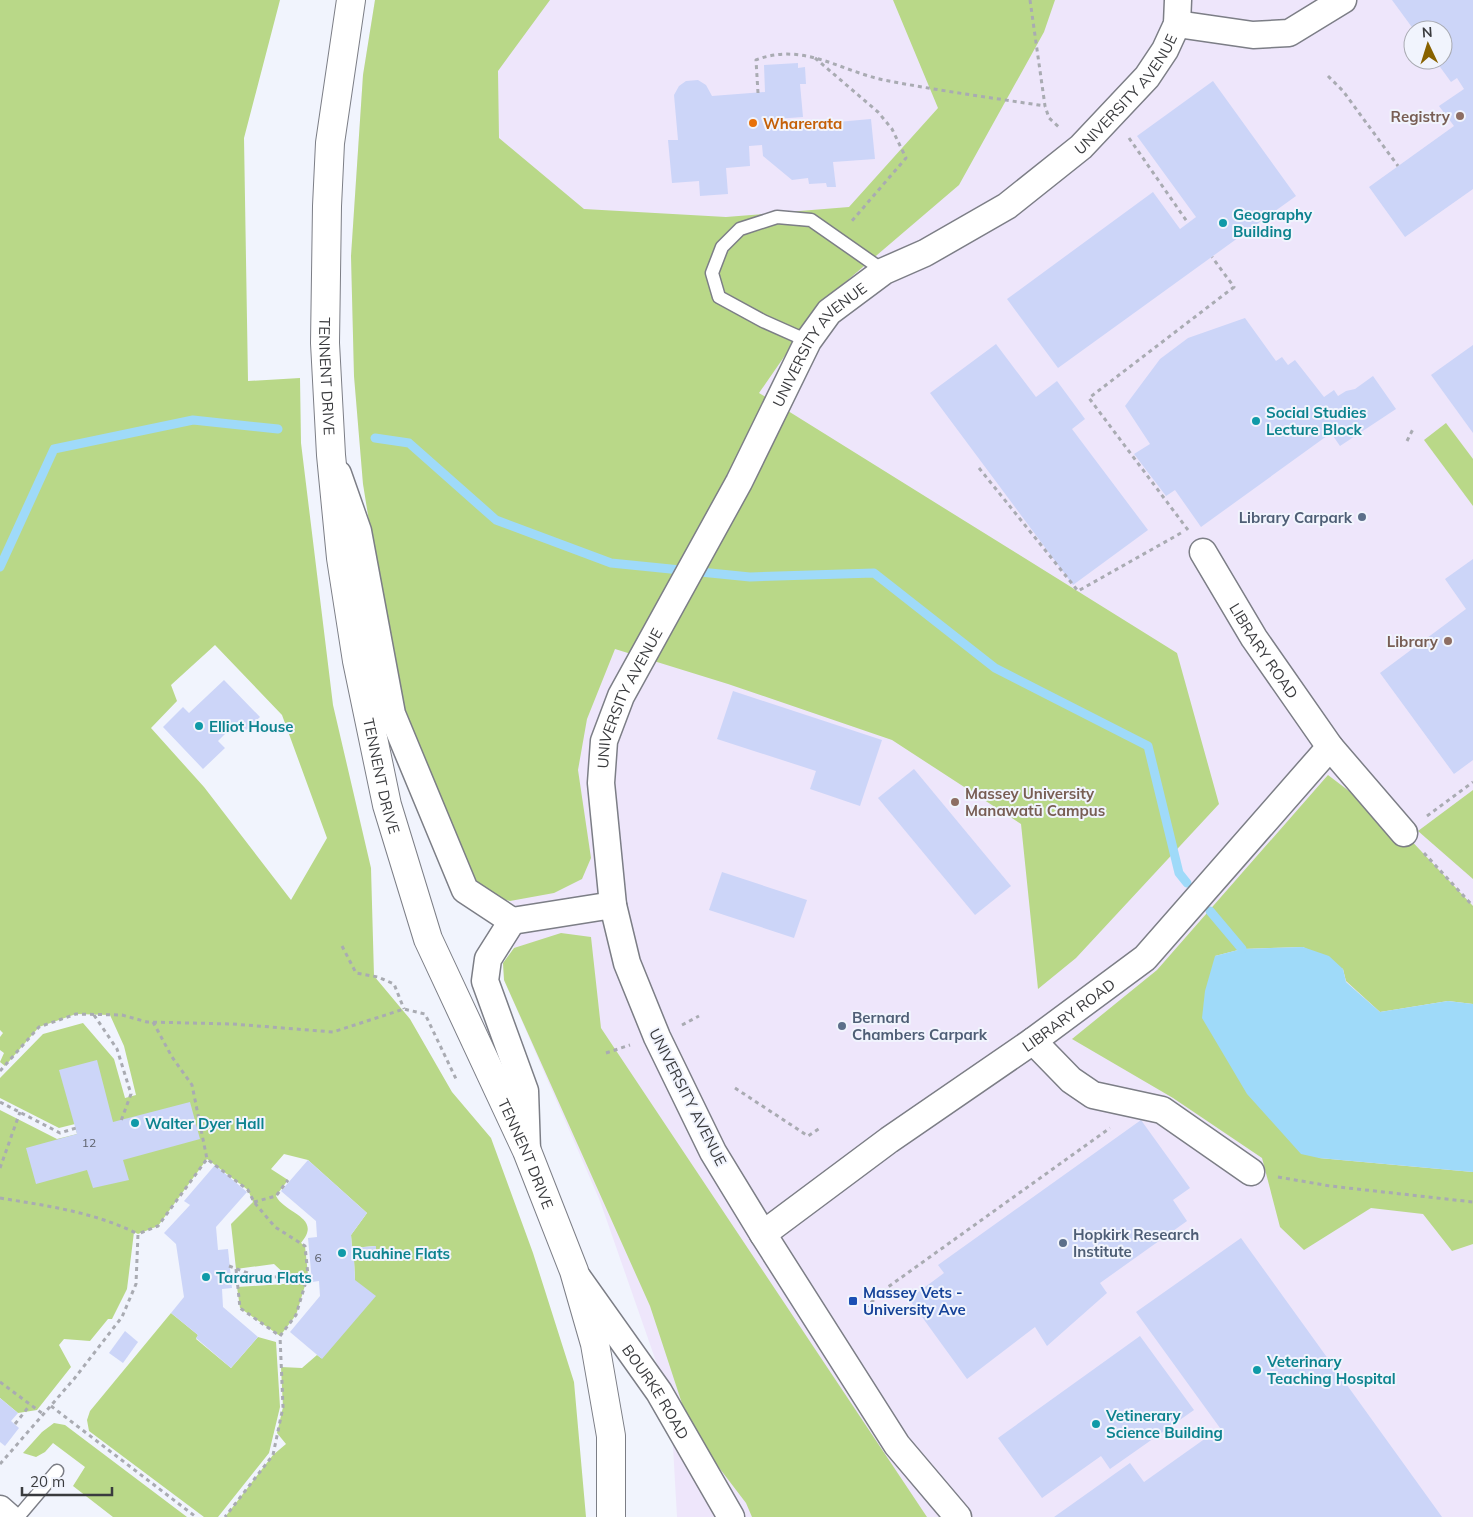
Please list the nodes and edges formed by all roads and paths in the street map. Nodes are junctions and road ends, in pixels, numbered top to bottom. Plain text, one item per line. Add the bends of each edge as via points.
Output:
1 (350, 0) edge
2 (1030, 0) edge
3 (1343, 0) edge
4 (1178, 12) edge
5 (813, 56) junction
6 (1328, 76) dead end
7 (758, 93) dead end
8 (1045, 106) junction
9 (1111, 113) junction
10 (1066, 133) dead end
11 (1398, 166) dead end
12 (1188, 223) dead end
13 (838, 239) junction
14 (1212, 257) dead end
15 (884, 271) junction
16 (808, 341) junction
17 (1414, 427) dead end
18 (1407, 440) dead end
19 (331, 454) junction
20 (979, 468) dead end
21 (1188, 529) junction
22 (1203, 552) joint
23 (1330, 747) junction
24 (1473, 782) edge
25 (1473, 786) edge
26 (1464, 788) junction
27 (1404, 833) junction
28 (613, 905) junction
29 (1473, 906) edge
30 (512, 921) junction
31 (342, 946) dead end
32 (404, 1010) junction
33 (93, 1014) junction
34 (153, 1022) junction
35 (1033, 1041) junction
36 (0, 1062) edge
37 (5, 1066) junction
38 (0, 1071) edge
39 (456, 1080) dead end
40 (735, 1088) dead end
41 (0, 1102) edge
42 (1141, 1106) junction
43 (20, 1112) junction
44 (121, 1121) dead end
45 (76, 1128) dead end
46 (820, 1128) dead end
47 (527, 1151) junction
48 (207, 1159) junction
49 (0, 1168) edge
50 (1250, 1172) joint
51 (288, 1180) dead end
52 (0, 1198) edge
53 (254, 1202) junction
54 (1473, 1202) edge
55 (138, 1234) junction
56 (763, 1234) junction
57 (230, 1266) dead end
58 (236, 1269) junction
59 (574, 1271) junction
60 (308, 1275) junction
61 (865, 1308) dead end
62 (280, 1336) junction
63 (0, 1382) edge
64 (30, 1405) junction
65 (51, 1406) junction
66 (43, 1414) junction
67 (15, 1424) dead end
68 (0, 1464) edge
69 (57, 1471) dead end
70 (0, 1509) edge
71 (9, 1517) edge
72 (18, 1517) edge
73 (196, 1517) edge
74 (224, 1517) edge
75 (611, 1517) edge
76 (731, 1517) edge
77 (958, 1517) edge

1 - 19 main road, TENNENT DRIVE via 330,143 327,206 324,343
2 - 8 path
3 - 4 street via 1289,33 1253,35
4 - 9 street, UNIVERSITY AVENUE via 1165,50 1147,77
5 - 7 path via 785,52 756,60
5 - 8 path via 886,81
5 - 13 path via 878,112 892,129 906,158
6 - 11 path via 1343,91
8 - 10 path via 1049,118
9 - 12 path
9 - 15 street, UNIVERSITY AVENUE via 1081,147 1007,206 925,253
13 - 15 lane
13 - 16 lane via 810,220 777,216 740,228 722,247 712,273 719,297
14 - 21 path via 1234,287 1089,398
15 - 16 street, UNIVERSITY AVENUE via 829,312
16 - 28 street, UNIVERSITY AVENUE via 739,482 620,696 604,741 601,783
17 - 18 path
19 - 30 street via 358,531 392,714 464,890
19 - 47 main road, TENNENT DRIVE via 351,624 387,805 428,939
20 - 21 path via 1078,591
21 - 22 path
22 - 23 street, LIBRARY ROAD via 1254,638
23 - 27 street, LIBRARY ROAD
23 - 35 street, LIBRARY ROAD via 1145,958
24 - 26 path
25 - 26 path
26 - 27 path
27 - 29 path
28 - 30 street
28 - 56 street, UNIVERSITY AVENUE via 627,964 657,1037 713,1152
30 - 47 street via 488,959 485,981 525,1091
31 - 32 path via 356,973 394,984
32 - 34 path via 333,1032
32 - 39 path via 425,1014
33 - 34 path via 122,1015
33 - 37 path via 76,1014 39,1027
33 - 44 path via 118,1049 130,1094
34 - 48 path via 192,1085
35 - 42 street via 1071,1080 1094,1095
35 - 56 street, LIBRARY ROAD via 889,1140
36 - 37 path
37 - 38 path
40 - 46 path via 808,1136
41 - 43 path
42 - 50 street via 1162,1110
42 - 61 path via 888,1287
43 - 45 path via 60,1133
43 - 49 path
47 - 59 main road, TENNENT DRIVE
48 - 53 path via 248,1190
48 - 55 path via 158,1226
50 - 54 path via 1330,1186
51 - 53 path via 276,1196
52 - 55 path via 72,1210 110,1220
53 - 60 path via 275,1227 305,1246
55 - 65 path via 136,1284 122,1317
56 - 77 street, UNIVERSITY AVENUE via 897,1445
57 - 58 path
58 - 60 path via 261,1278
58 - 62 path via 240,1308
59 - 75 main road, TENNENT DRIVE via 595,1344 611,1436
59 - 76 street, BOURKE ROAD via 659,1392
60 - 62 path via 296,1314
62 - 74 path via 283,1407 273,1455
63 - 64 path
64 - 66 path
64 - 67 path
65 - 66 path
65 - 73 path
66 - 68 path
69 - 72 lane
70 - 71 street

